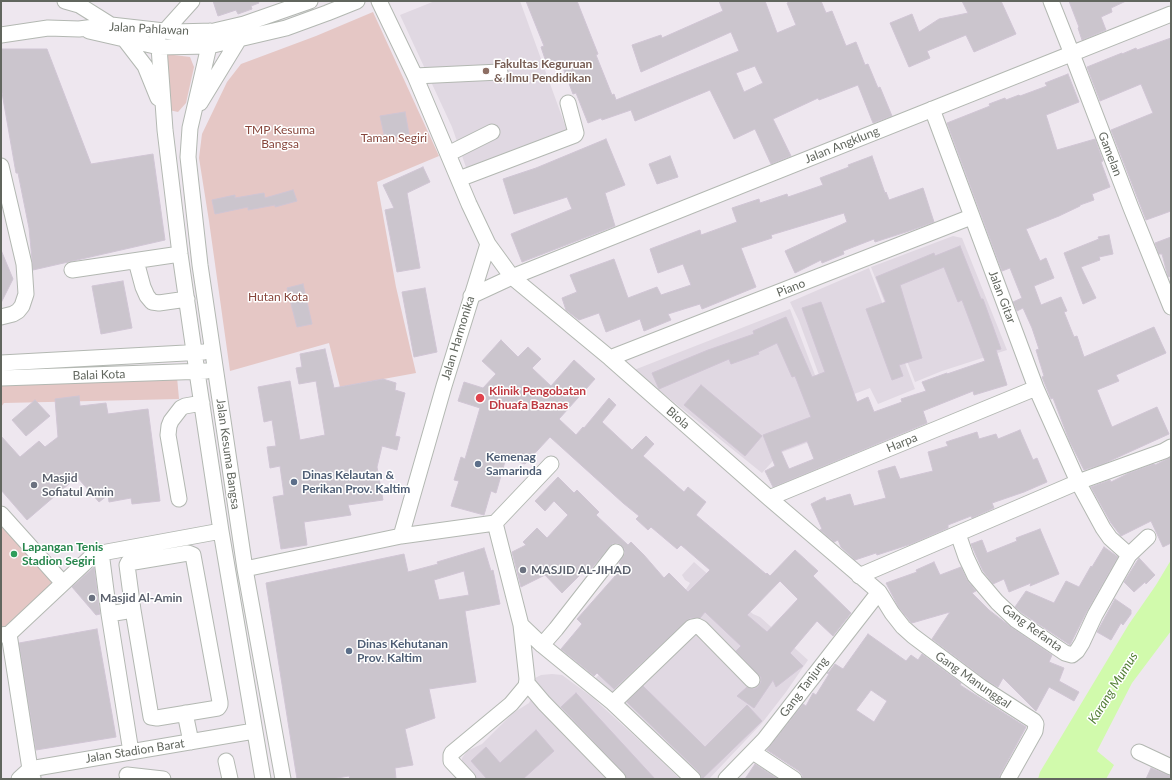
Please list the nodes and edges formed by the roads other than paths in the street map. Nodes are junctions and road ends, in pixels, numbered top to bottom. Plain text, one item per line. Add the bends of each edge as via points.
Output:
1 (65, 1) edge
2 (192, 1) edge
3 (357, 1) edge
4 (378, 1) edge
5 (1051, 1) edge
6 (304, 2) edge
7 (1171, 14) edge
8 (110, 25) junction
9 (79, 29) junction
10 (161, 31) junction
11 (210, 31) junction
12 (1, 35) edge
13 (239, 39) junction
14 (125, 40) junction
15 (208, 46) junction
16 (159, 47) junction
17 (1072, 54) junction
18 (500, 72) dead end
19 (415, 76) junction
20 (568, 103) dead end
21 (932, 109) junction
22 (164, 112) junction
23 (194, 113) junction
24 (492, 132) dead end
25 (448, 154) junction
26 (1, 166) edge
27 (459, 179) junction
28 (971, 217) junction
29 (488, 244) junction
30 (180, 254) junction
31 (136, 261) junction
32 (72, 270) dead end
33 (512, 277) junction
34 (471, 296) junction
35 (187, 299) junction
36 (1171, 307) edge
37 (1, 317) edge
38 (213, 350) junction
39 (195, 353) junction
40 (610, 358) junction
41 (1, 363) edge
42 (216, 370) junction
43 (197, 372) junction
44 (1, 378) edge
45 (1036, 388) junction
46 (202, 403) junction
47 (1171, 447) edge
48 (551, 464) dead end
49 (1078, 482) junction
50 (769, 498) junction
51 (179, 499) dead end
52 (1, 514) edge
53 (495, 523) junction
54 (221, 531) junction
55 (958, 534) junction
56 (401, 536) junction
57 (1148, 537) dead end
58 (174, 540) junction
59 (101, 552) junction
60 (616, 552) dead end
61 (176, 555) junction
62 (1129, 555) junction
63 (245, 569) junction
64 (859, 576) junction
65 (63, 583) junction
66 (875, 589) junction
67 (133, 610) junction
68 (108, 614) junction
69 (521, 625) junction
70 (5, 634) edge
71 (542, 645) junction
72 (143, 675) junction
73 (119, 679) junction
74 (752, 680) dead end
75 (527, 682) junction
76 (613, 703) junction
77 (185, 713) junction
78 (254, 732) junction
79 (191, 742) junction
80 (128, 752) junction
81 (753, 752) junction
82 (1138, 752) dead end
83 (226, 761) dead end
84 (1171, 767) edge
85 (32, 774) edge
86 (127, 777) edge
87 (19, 779) edge
88 (163, 779) edge
89 (230, 779) edge
90 (262, 779) edge
91 (283, 779) edge
92 (468, 779) edge
93 (618, 779) edge
94 (693, 779) edge
95 (726, 779) edge
96 (794, 779) edge
97 (1008, 779) edge

1 - 8 street via 79,5
2 - 10 street
3 - 13 street, Jalan Pahlawan via 286,28
4 - 19 street
5 - 17 street, Gamelan
6 - 11 street, Jalan Pahlawan via 244,24
7 - 17 street, Jalan Angklung
8 - 9 street, Jalan Pahlawan
8 - 10 street, Jalan Pahlawan
9 - 12 street via 48,28
9 - 14 street, Jalan Pahlawan
10 - 11 street, Jalan Pahlawan
10 - 16 street, Jalan Kesuma Bangsa
11 - 15 street
13 - 15 street, Jalan Pahlawan
13 - 23 street
14 - 16 street, Jalan Pahlawan
14 - 22 street via 145,66
15 - 16 street, Jalan Pahlawan
15 - 23 street
16 - 22 street, Jalan Kesuma Bangsa
17 - 21 street, Jalan Angklung
17 - 36 street, Gamelan
18 - 19 street
19 - 25 street
20 - 27 street via 576,133 574,135
21 - 28 street, Jalan Gitar
21 - 33 street, Jalan Angklung
22 - 30 street, Jalan Kesuma Bangsa
23 - 38 street, Jalan Kesuma Bangsa via 188,158
24 - 25 street
25 - 27 street
26 - 37 street via 24,264 26,294 24,303 18,311
27 - 29 street
28 - 40 street, Piano
28 - 45 street, Jalan Gitar
29 - 33 street, Biola
29 - 34 street, Jalan Harmonika
30 - 31 street
30 - 35 street, Jalan Kesuma Bangsa
31 - 32 street
31 - 35 street via 143,287 152,302
33 - 34 street, Jalan Angklung
33 - 40 street, Biola
34 - 56 street, Jalan Harmonika
35 - 39 street, Jalan Kesuma Bangsa
38 - 39 street, Balai Kota
38 - 42 street, Jalan Kesuma Bangsa
39 - 41 street, Balai Kota
39 - 43 street, Jalan Kesuma Bangsa
40 - 50 street, Biola
42 - 43 street, Balai Kota
42 - 63 street, Jalan Kesuma Bangsa
43 - 44 street, Balai Kota
43 - 46 street, Jalan Kesuma Bangsa
45 - 49 street, Jalan Gitar
45 - 50 street, Harpa
46 - 51 street via 181,408 169,426 168,435
46 - 54 street, Jalan Kesuma Bangsa
47 - 49 street
48 - 53 street
49 - 55 street
49 - 62 street, Jalan Gitar via 1106,532
50 - 64 street, Biola
52 - 65 street
53 - 56 street
53 - 69 street
54 - 58 street
54 - 78 street, Jalan Kesuma Bangsa
55 - 62 street, Gang Refanta via 975,576 996,602 1016,620 1065,653 1072,655 1082,643
55 - 64 street
56 - 63 street
57 - 62 street
58 - 59 street
58 - 61 street
59 - 65 street via 90,558
59 - 68 street
60 - 71 street
61 - 67 street via 128,563
61 - 77 street via 191,553 195,557 220,702 218,708
63 - 91 street, Jalan Kesuma Bangsa
64 - 66 street, Biola
65 - 70 street
66 - 81 street, Gang Tanjung
66 - 97 street, Gang Manunggal via 903,627 913,636 981,687 1036,722 1036,731
67 - 68 street
67 - 72 street
68 - 73 street
69 - 71 street
69 - 75 street
70 - 85 street
71 - 76 street
72 - 73 street
72 - 77 street via 151,716 156,718
73 - 80 street
74 - 76 street via 697,626
75 - 92 street via 510,704 452,753 451,760
75 - 93 street
76 - 94 street
77 - 79 street
78 - 79 street, Jalan Stadion Barat
78 - 90 street, Jalan Kesuma Bangsa
79 - 80 street, Jalan Stadion Barat
80 - 85 street, Jalan Stadion Barat
80 - 86 street
81 - 95 street, Gang Tanjung
81 - 96 street
82 - 84 street
83 - 89 street
85 - 87 street
86 - 88 street

